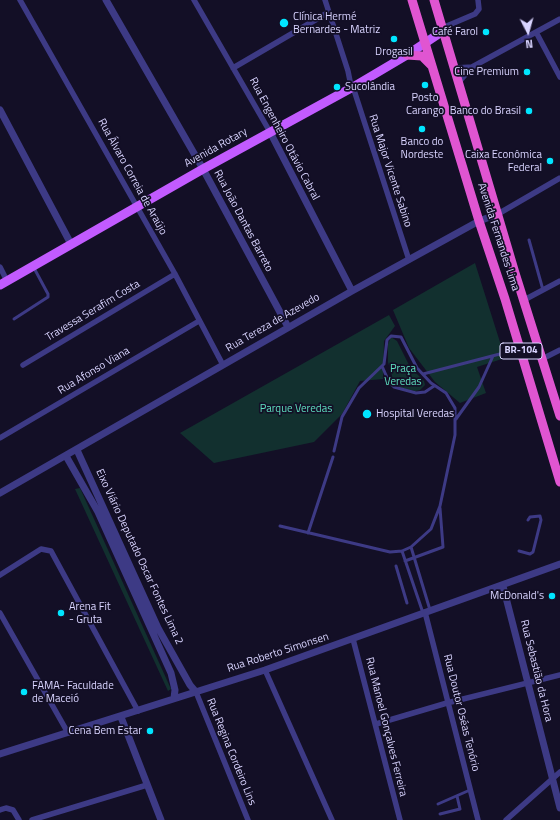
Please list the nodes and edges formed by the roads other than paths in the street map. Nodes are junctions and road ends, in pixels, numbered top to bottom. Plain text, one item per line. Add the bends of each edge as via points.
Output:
1 (20, 0) edge
2 (106, 0) edge
3 (194, 0) edge
4 (325, 0) edge
5 (412, 0) edge
6 (434, 0) edge
7 (478, 0) edge
8 (329, 12) junction
9 (560, 19) edge
10 (443, 29) junction
11 (536, 32) junction
12 (426, 43) junction
13 (407, 55) junction
14 (434, 67) junction
15 (472, 67) junction
16 (233, 68) junction
17 (455, 68) junction
18 (348, 71) junction
19 (560, 77) edge
20 (364, 81) junction
21 (459, 82) junction
22 (351, 89) junction
23 (0, 110) edge
24 (270, 132) junction
25 (203, 170) junction
26 (560, 178) edge
27 (138, 207) junction
28 (498, 214) junction
29 (480, 221) junction
30 (529, 240) dead end
31 (71, 244) junction
32 (409, 260) junction
33 (33, 266) junction
34 (0, 267) edge
35 (174, 274) junction
36 (560, 281) edge
37 (4, 283) edge
38 (543, 290) junction
39 (352, 291) junction
40 (524, 300) junction
41 (14, 319) dead end
42 (199, 321) junction
43 (288, 327) junction
44 (520, 348) junction
45 (560, 350) edge
46 (493, 356) junction
47 (542, 359) junction
48 (22, 365) dead end
49 (223, 365) junction
50 (382, 366) junction
51 (423, 374) junction
52 (434, 386) junction
53 (560, 416) edge
54 (456, 419) junction
55 (0, 438) edge
56 (77, 450) junction
57 (334, 451) dead end
58 (66, 456) junction
59 (333, 458) dead end
60 (560, 482) edge
61 (0, 493) edge
62 (440, 506) junction
63 (528, 520) dead end
64 (280, 526) dead end
65 (308, 532) junction
66 (411, 547) junction
67 (402, 551) junction
68 (519, 551) dead end
69 (415, 558) junction
70 (406, 561) junction
71 (560, 564) edge
72 (396, 566) dead end
73 (0, 575) edge
74 (503, 586) junction
75 (407, 602) dead end
76 (426, 611) junction
77 (0, 613) edge
78 (353, 640) junction
79 (265, 670) junction
80 (560, 675) edge
81 (528, 684) junction
82 (196, 692) junction
83 (174, 698) junction
84 (447, 703) junction
85 (138, 711) junction
86 (121, 717) junction
87 (376, 724) junction
88 (68, 733) junction
89 (0, 754) edge
90 (560, 772) edge
91 (552, 779) junction
92 (147, 785) junction
93 (470, 790) junction
94 (457, 796) junction
95 (438, 804) dead end
96 (560, 808) edge
97 (0, 810) edge
98 (440, 814) dead end
99 (19, 820) edge
100 (32, 820) edge
101 (161, 820) edge
102 (248, 820) edge
103 (332, 820) edge
104 (400, 820) edge
105 (478, 820) edge
106 (506, 820) edge

1 - 27 street, Rua Álvaro Correia de Araújo
2 - 25 street, Rua João Dantas Barreto
3 - 16 street, Rua Engenheiro Otávio Cabral
4 - 8 street, Rua Major Vicente Sabino
5 - 12 highway, Avenida Fernandes Lima / BR-104
6 - 10 highway, Avenida Fernandes Lima / BR-104
7 - 10 street via 479,9 475,14
8 - 16 street
8 - 18 street, Rua Major Vicente Sabino
9 - 11 street
10 - 12 main road, Avenida Rotary
10 - 17 highway, Avenida Fernandes Lima / BR-104
11 - 15 street
11 - 19 street
12 - 13 main road, Avenida Rotary
12 - 14 highway, Avenida Fernandes Lima / BR-104
13 - 14 highway via 422,56
13 - 20 main road, Avenida Rotary
14 - 29 highway, Avenida Fernandes Lima / BR-104
15 - 17 street
15 - 21 street
16 - 24 street, Rua Engenheiro Otávio Cabral
17 - 21 highway, Avenida Fernandes Lima / BR-104
18 - 20 street via 354,80
18 - 22 street, Rua Major Vicente Sabino
20 - 22 main road, Avenida Rotary
21 - 28 highway, Avenida Fernandes Lima / BR-104
22 - 24 main road, Avenida Rotary
22 - 32 street, Rua Major Vicente Sabino
23 - 31 street
24 - 25 main road, Avenida Rotary
24 - 39 street, Rua Engenheiro Otávio Cabral
25 - 27 main road, Avenida Rotary
25 - 43 street, Rua João Dantas Barreto
26 - 28 street, Rua Tereza de Azevedo
27 - 31 main road, Avenida Rotary
27 - 35 street, Rua Álvaro Correia de Araújo
28 - 29 street, Rua Tereza de Azevedo
28 - 40 highway, Avenida Fernandes Lima / BR-104
29 - 32 street, Rua Tereza de Azevedo
29 - 44 highway, Avenida Fernandes Lima / BR-104
30 - 38 lane
31 - 33 main road, Avenida Rotary
32 - 39 street, Rua Tereza de Azevedo
33 - 37 main road, Avenida Rotary
33 - 41 lane via 48,297
34 - 37 street
35 - 42 street, Rua Álvaro Correia de Araújo
35 - 48 street, Travessa Serafim Costa
36 - 38 street
38 - 40 street
39 - 43 street, Rua Tereza de Azevedo
40 - 47 highway, Avenida Fernandes Lima / BR-104
42 - 49 street, Rua Álvaro Correia de Araújo
42 - 55 street, Rua Afonso Viana
43 - 49 street, Rua Tereza de Azevedo
44 - 46 lane
44 - 60 highway, Avenida Fernandes Lima / BR-104
45 - 47 street
46 - 51 lane
46 - 54 lane via 479,387
47 - 53 highway, Avenida Fernandes Lima / BR-104
49 - 56 street, Rua Tereza de Azevedo
50 - 51 lane via 386,340 391,336 398,336
50 - 52 lane via 388,382 394,387 420,393
50 - 57 lane via 359,388 342,417
51 - 52 lane
52 - 54 lane via 451,399
54 - 62 lane
56 - 58 street, Rua Tereza de Azevedo
56 - 82 street, Eixo Viário Deputado Oscar Fontes Lima 2 via 158,628
58 - 61 street, Rua Tereza de Azevedo
58 - 83 street, Eixo Viário Deputado Oscar Fontes Lima 2 via 98,512 171,673
59 - 65 lane
62 - 66 lane via 431,529
62 - 69 lane via 443,547
63 - 68 lane via 530,517 540,516 541,520 533,552 530,554
64 - 65 lane
65 - 67 lane via 390,552
66 - 67 lane
66 - 69 lane
67 - 70 lane
69 - 70 lane
69 - 76 lane
70 - 76 lane
71 - 74 street, Rua Roberto Simonsen
72 - 75 lane
73 - 85 street via 41,549 49,549 54,553
74 - 76 street, Rua Roberto Simonsen
74 - 81 street, Rua Sebastião da Hora
76 - 78 street, Rua Roberto Simonsen
76 - 84 street, Rua Doutor Oséas Tenório
77 - 88 street
78 - 79 street, Rua Roberto Simonsen
78 - 87 street, Rua Manoel Gonçalves Ferreira
79 - 82 street, Rua Roberto Simonsen
79 - 103 street
80 - 81 street
81 - 84 street
81 - 91 street, Rua Sebastião da Hora
82 - 83 street, Rua Roberto Simonsen
82 - 102 street, Rua Regina Cordeiro Lins
83 - 85 street, Rua Roberto Simonsen
84 - 87 street
84 - 93 street, Rua Doutor Oséas Tenório
85 - 86 street, Rua Roberto Simonsen
86 - 88 street, Rua Roberto Simonsen
86 - 92 street
87 - 104 street, Rua Manoel Gonçalves Ferreira
88 - 89 street, Rua Roberto Simonsen
90 - 91 street
91 - 96 street, Rua Sebastião da Hora
91 - 106 street
92 - 100 street
92 - 101 street
93 - 94 lane
93 - 105 street, Rua Doutor Oséas Tenório
94 - 95 lane
94 - 98 lane via 460,809
97 - 99 street via 13,810

